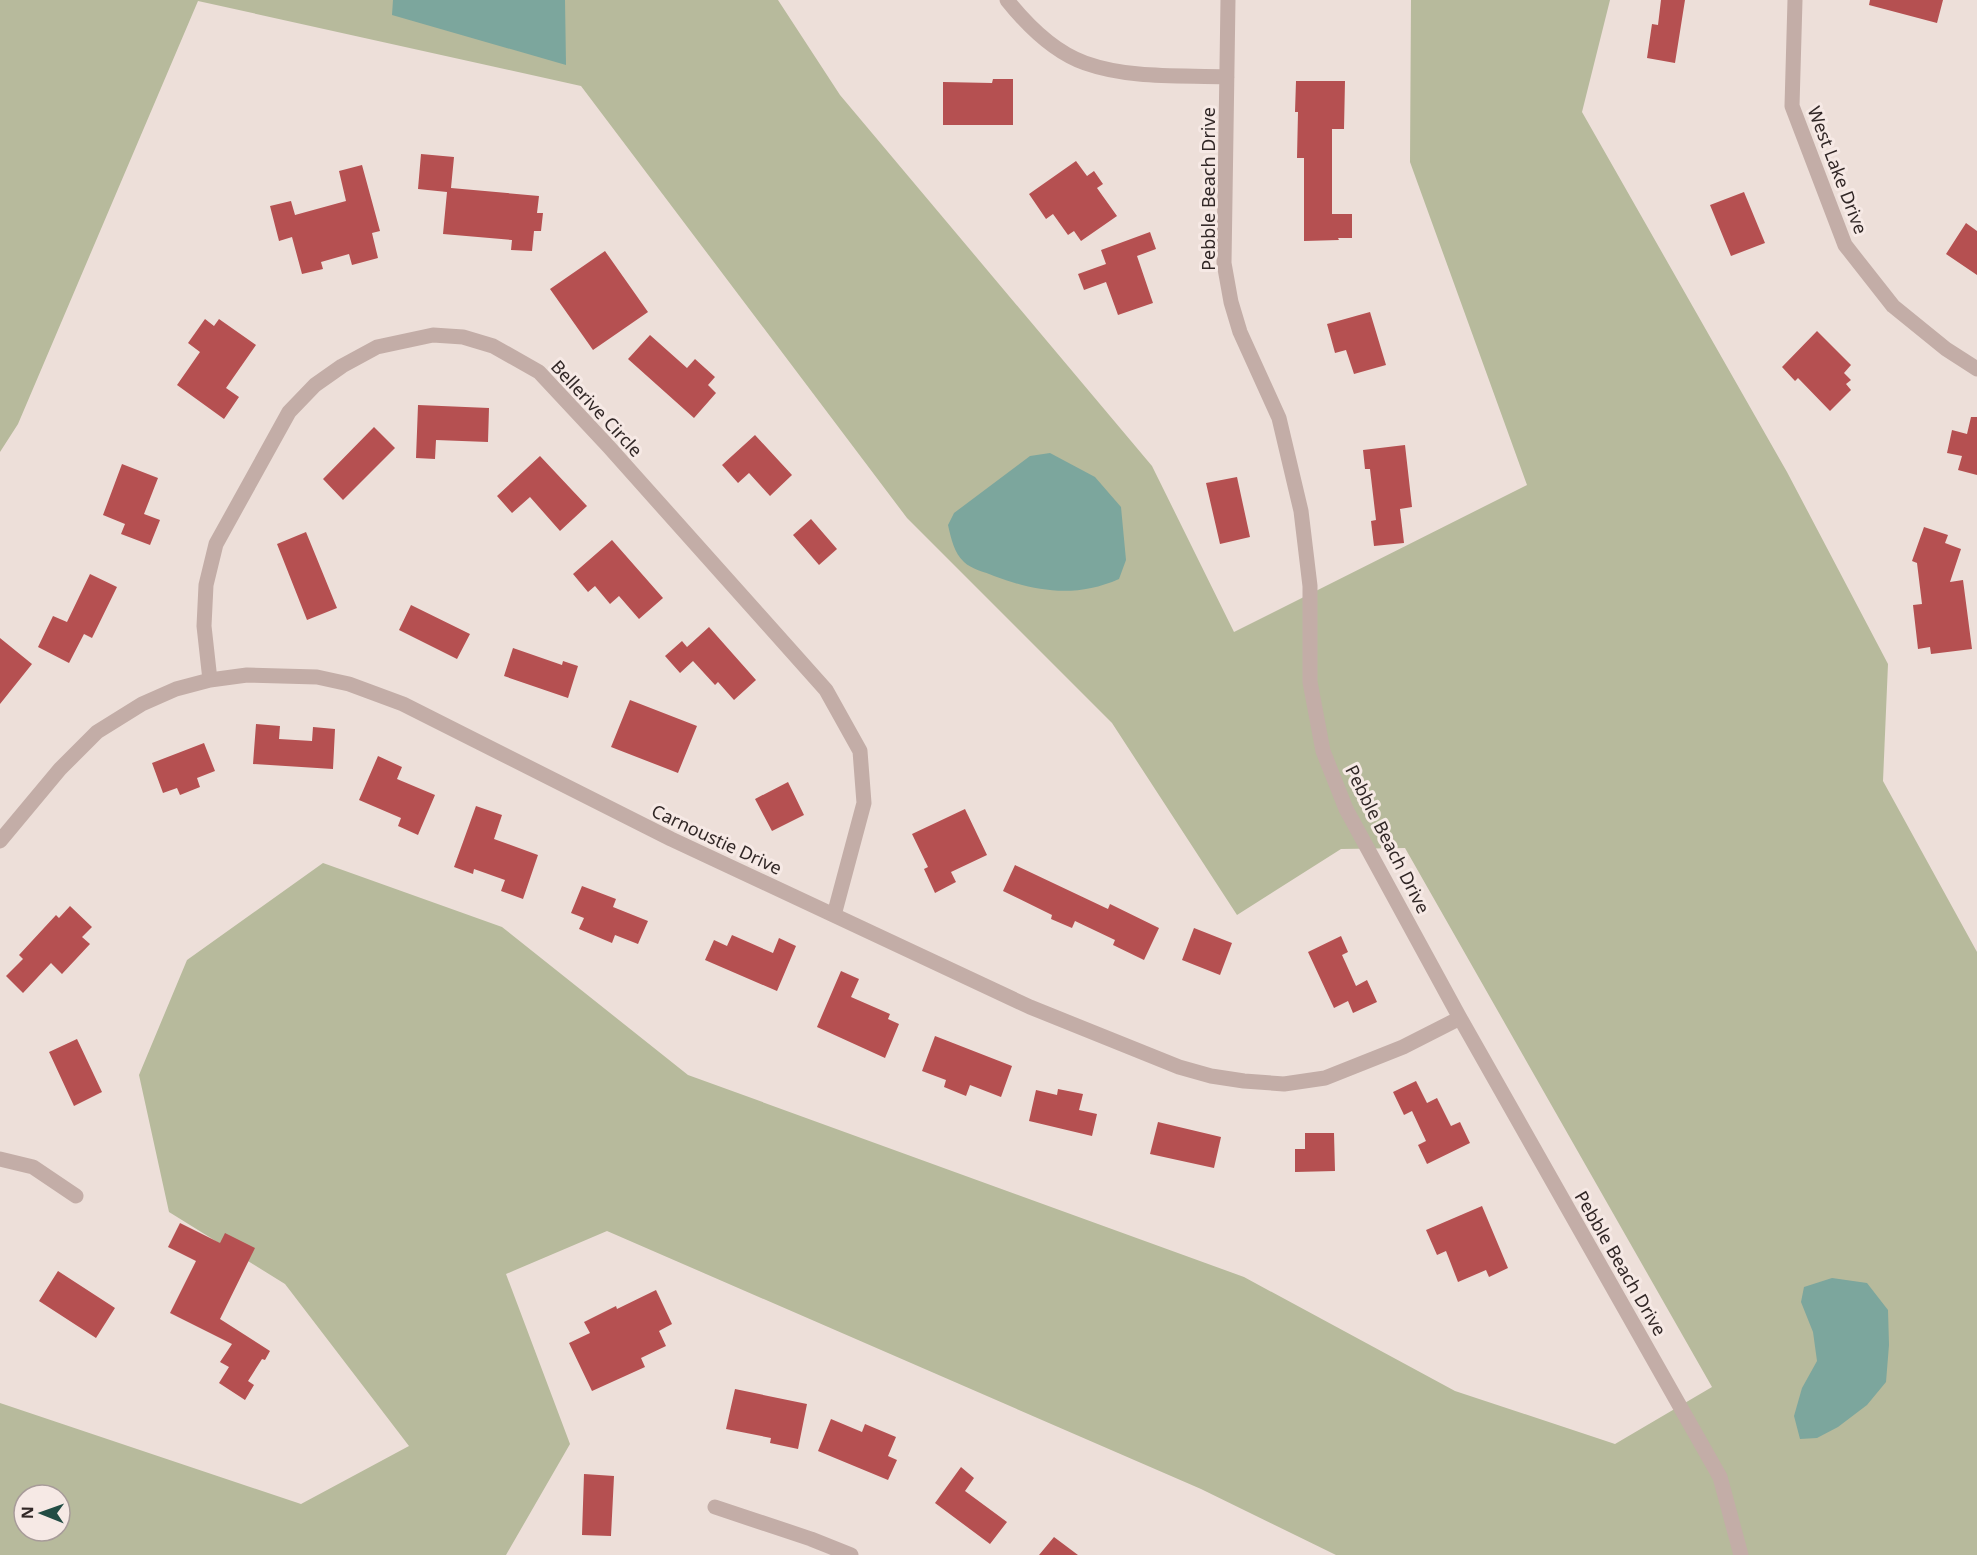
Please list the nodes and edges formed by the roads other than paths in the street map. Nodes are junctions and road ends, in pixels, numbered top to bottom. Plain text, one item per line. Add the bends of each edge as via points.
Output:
1 (1007, 0) edge
2 (1228, 0) edge
3 (1795, 0) edge
4 (1227, 77) junction
5 (1977, 369) edge
6 (210, 680) junction
7 (0, 841) edge
8 (834, 915) junction
9 (1460, 1018) junction
10 (0, 1159) edge
11 (76, 1196) dead end
12 (715, 1507) dead end
13 (851, 1555) edge
14 (1741, 1555) edge

1 - 4 street via 1023,20 1053,45 1084,63 1138,73
2 - 4 street, Pebble Beach Drive
3 - 5 street, West Lake Drive via 1792,106 1845,245 1893,306
4 - 9 street, Pebble Beach Drive via 1224,263 1240,332 1279,418 1301,511 1310,586 1310,682 1323,751 1346,809
6 - 7 street, Carnoustie Drive via 142,704 97,732 60,769
6 - 8 street, Carnoustie Drive via 285,675 317,677 360,688 403,705 660,834
6 - 8 street, Bellerive Circle via 204,626 206,585 216,544 290,412 315,385 377,347 432,335 463,337 493,346 546,379 825,690 860,751 864,803
8 - 9 street, Carnoustie Drive via 1030,1007 1211,1076 1284,1084 1325,1078 1403,1047
9 - 14 street, Pebble Beach Drive via 1720,1477
10 - 11 street via 33,1167
12 - 13 street

